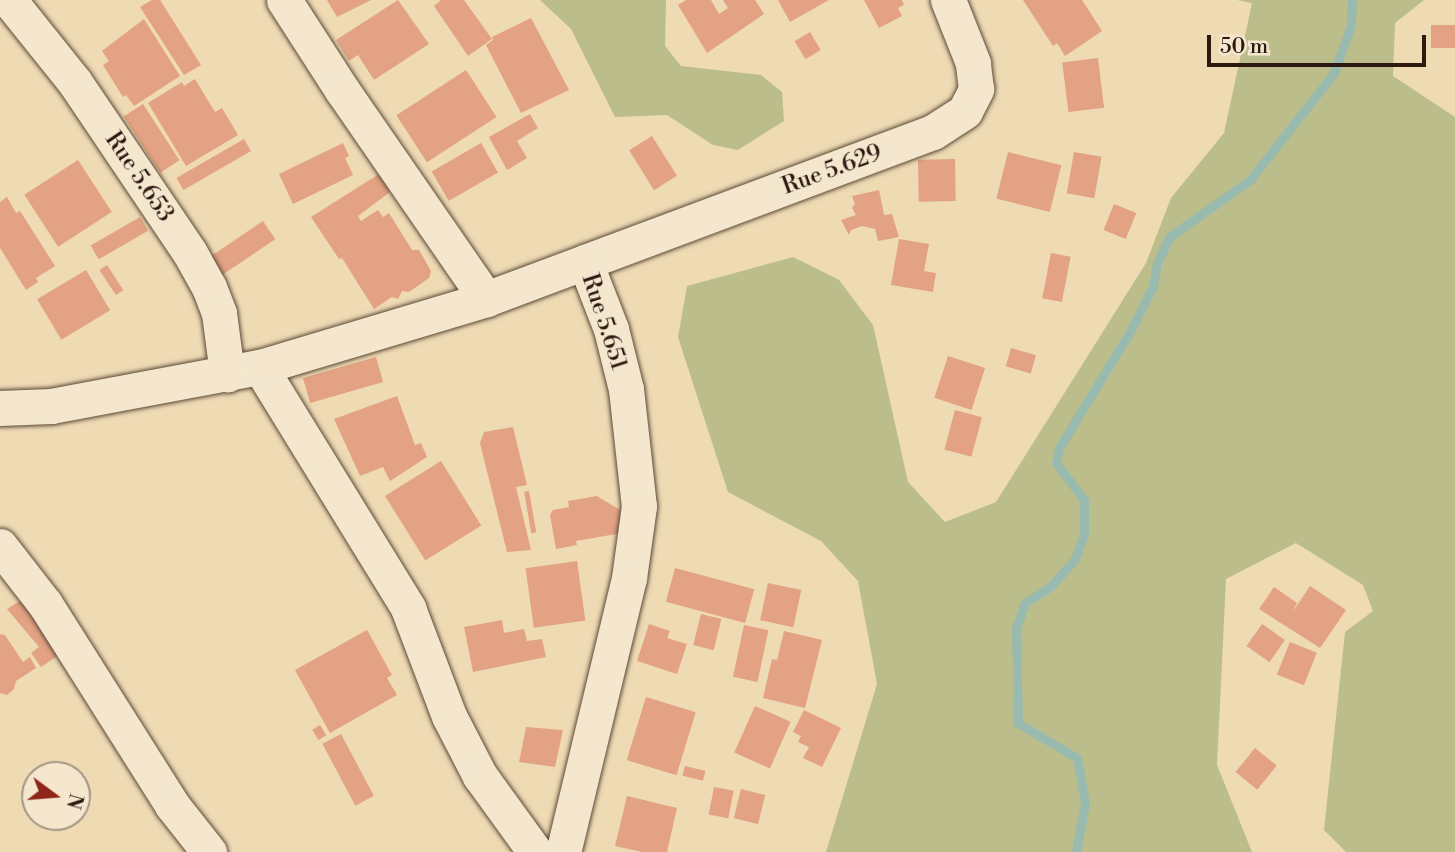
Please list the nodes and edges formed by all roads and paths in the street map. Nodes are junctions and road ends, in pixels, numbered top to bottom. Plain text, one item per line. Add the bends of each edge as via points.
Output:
1 (9, 0) edge
2 (284, 0) edge
3 (948, 0) edge
4 (585, 262) junction
5 (486, 299) junction
6 (243, 370) junction
7 (0, 408) edge
8 (0, 546) edge
9 (209, 852) edge
10 (535, 852) edge
11 (563, 852) edge

1 - 6 street, Rue 5.653 via 74,81 190,253
2 - 5 street
3 - 4 street, Rue 5.629 via 973,63 976,89 965,111 933,132
4 - 5 street, Rue 5.651
4 - 11 street, Rue 5.651 via 611,329 625,389 639,506 629,578
5 - 6 street, Rue 5.651
6 - 7 street, Rue 5.651 via 51,406
6 - 10 street via 408,608 449,716 480,776
8 - 9 street via 45,604 172,805

